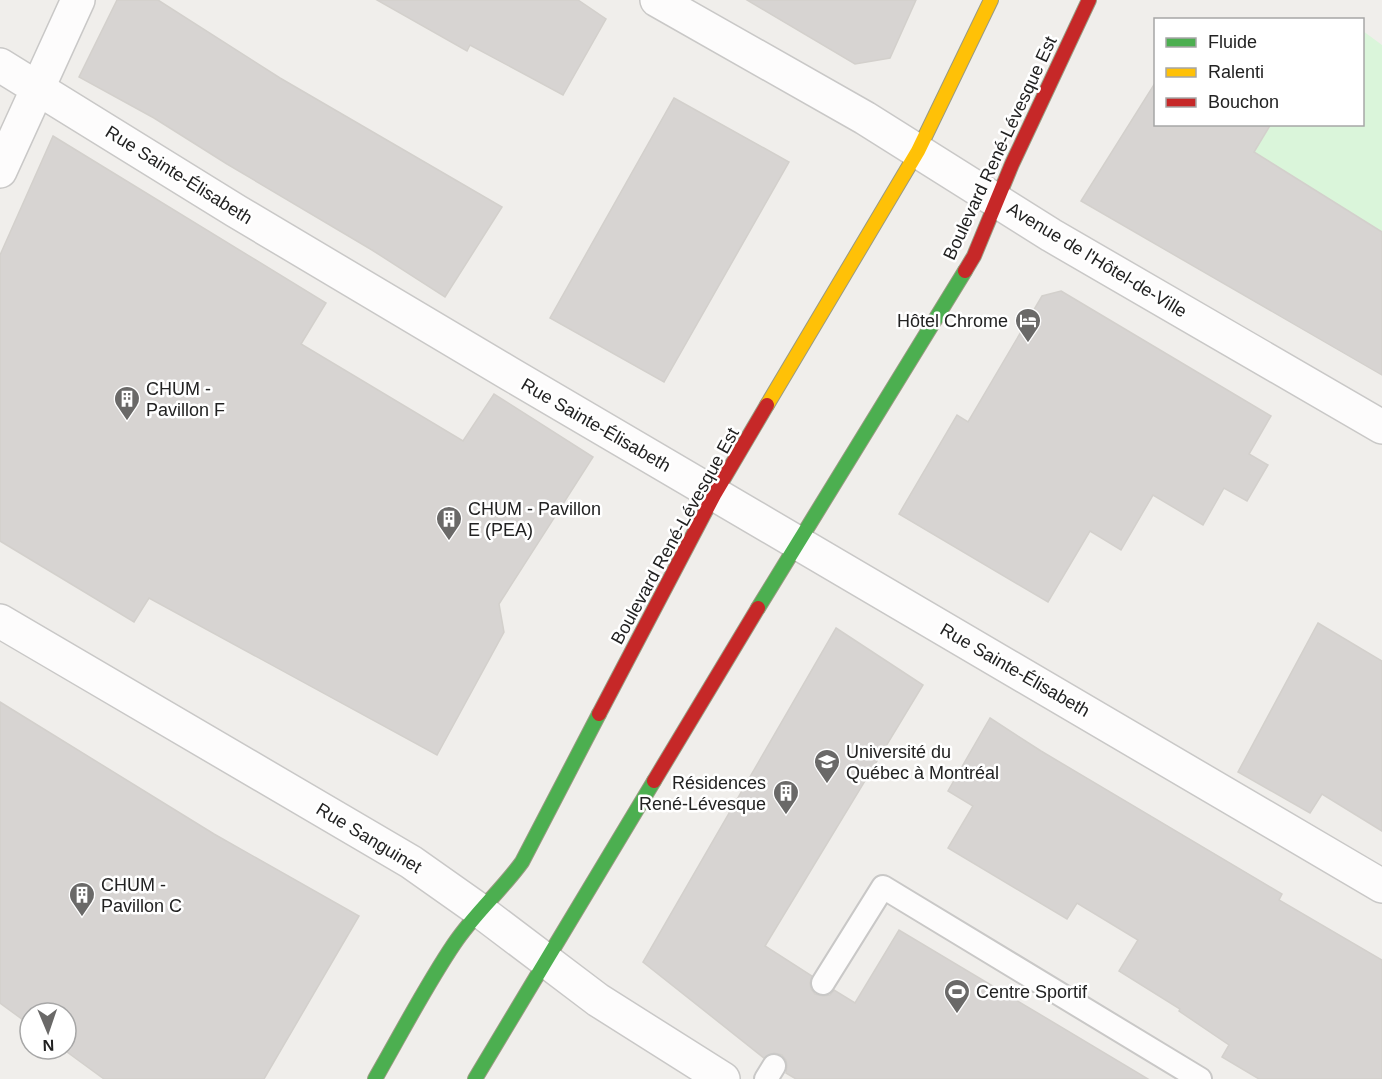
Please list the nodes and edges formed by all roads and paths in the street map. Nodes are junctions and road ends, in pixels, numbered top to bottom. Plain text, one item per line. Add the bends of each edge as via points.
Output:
1 (78, 0) edge
2 (657, 0) edge
3 (991, 0) edge
4 (1089, 0) edge
5 (0, 65) edge
6 (37, 90) junction
7 (918, 151) junction
8 (0, 171) edge
9 (997, 200) junction
10 (1382, 428) edge
11 (714, 495) junction
12 (797, 542) junction
13 (0, 621) edge
14 (1382, 886) edge
15 (479, 910) junction
16 (546, 959) junction
17 (823, 983) dead end
18 (375, 1079) edge
19 (475, 1079) edge
20 (723, 1079) edge
21 (1200, 1079) edge

1 - 6 street
2 - 7 street, Avenue de l'Hôtel-de-Ville
3 - 7 main road, Boulevard René-Lévesque Est
4 - 9 main road, Boulevard René-Lévesque Est
5 - 6 street, Rue Sainte-Élisabeth
6 - 8 street
6 - 11 street, Rue Sainte-Élisabeth
7 - 9 street, Avenue de l'Hôtel-de-Ville
7 - 11 main road, Boulevard René-Lévesque Est
9 - 10 street, Avenue de l'Hôtel-de-Ville
9 - 12 main road, Boulevard René-Lévesque Est via 974,256
11 - 12 street, Rue Sainte-Élisabeth
11 - 15 main road, Boulevard René-Lévesque Est via 522,862
12 - 14 street, Rue Sainte-Élisabeth
12 - 16 main road, Boulevard René-Lévesque Est
13 - 15 street, Rue Sanguinet via 411,862
15 - 16 street, Rue Sanguinet
15 - 18 main road, Boulevard René-Lévesque Est via 453,944
16 - 19 main road, Boulevard René-Lévesque Est
16 - 20 street, Rue Sanguinet via 598,1000
17 - 21 lane via 883,887

